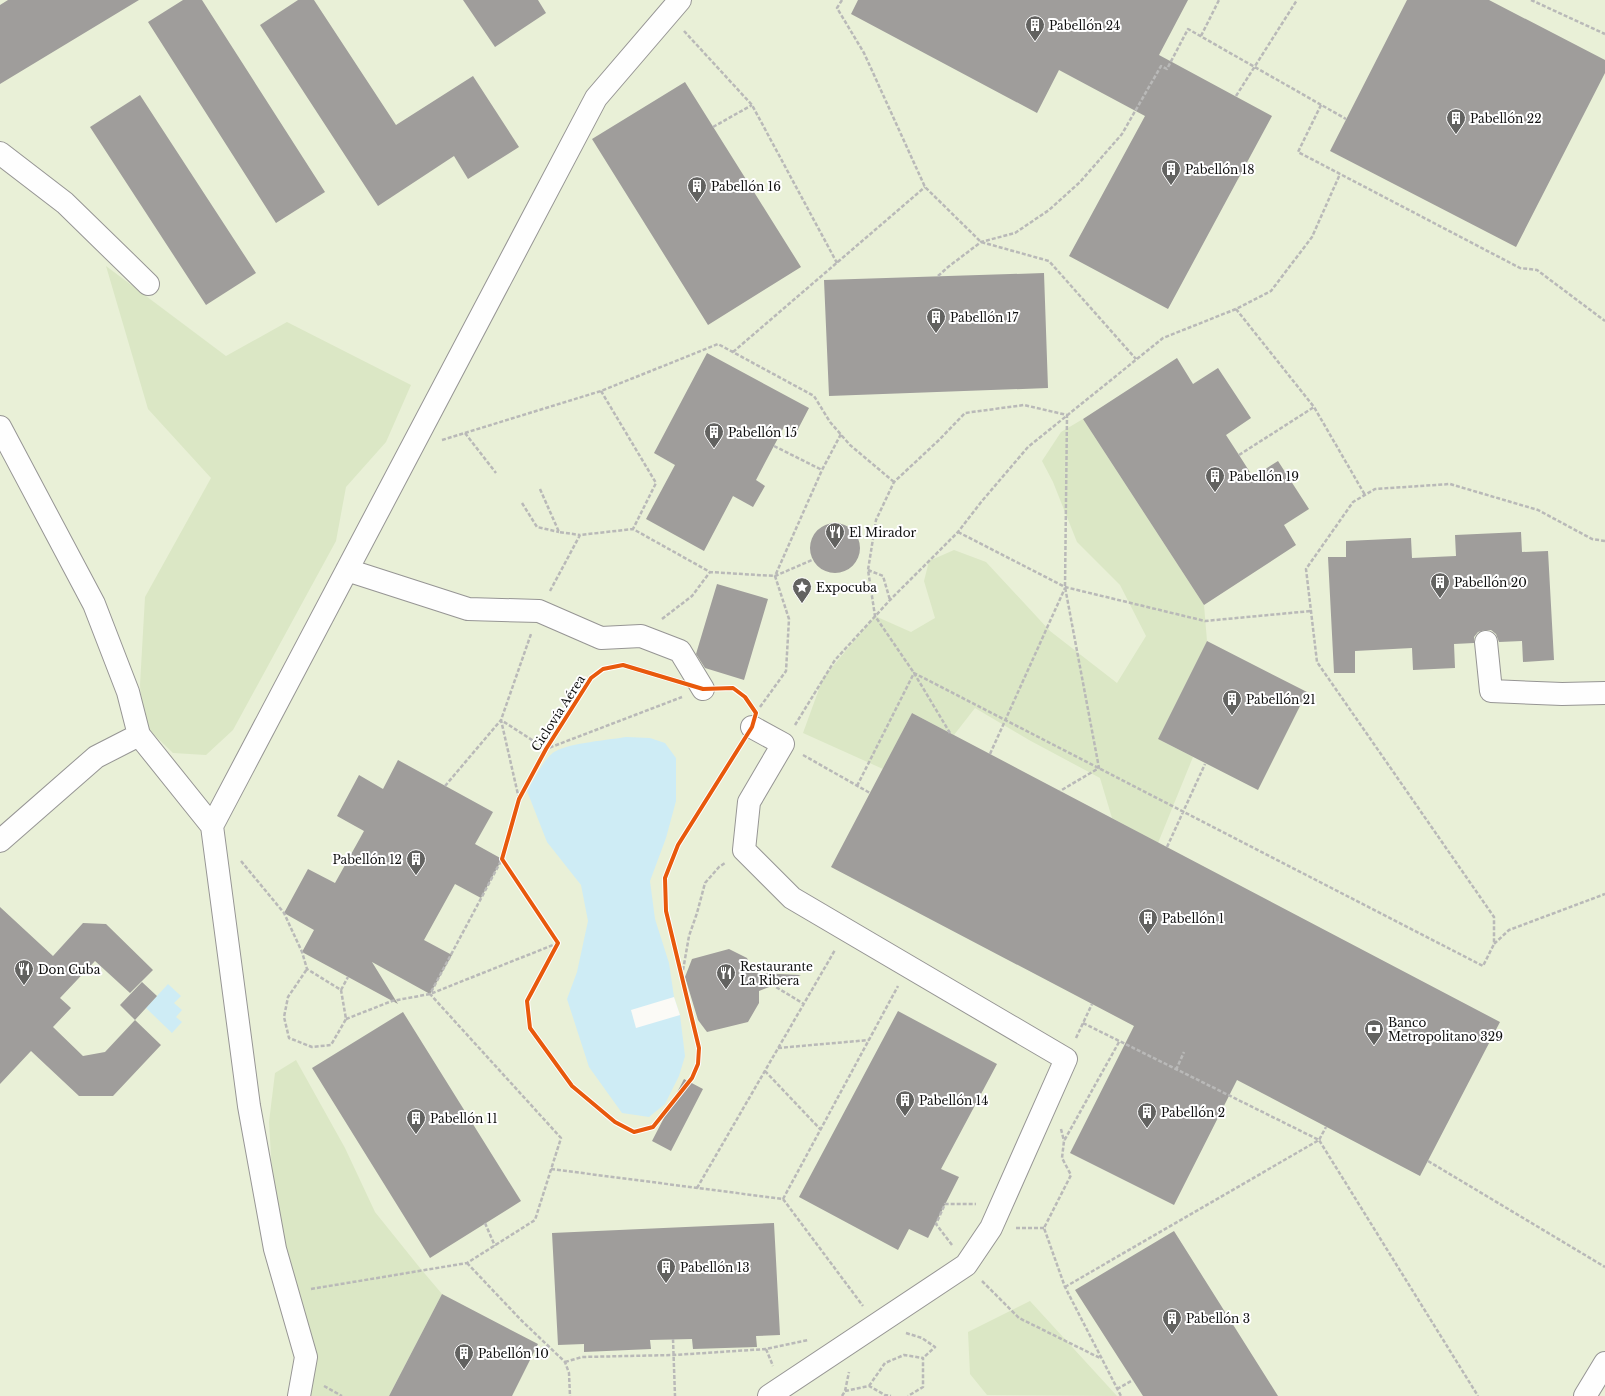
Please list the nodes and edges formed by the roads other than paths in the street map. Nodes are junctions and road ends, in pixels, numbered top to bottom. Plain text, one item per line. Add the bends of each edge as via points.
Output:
1 (674, 7) edge
2 (0, 153) edge
3 (148, 284) dead end
4 (0, 427) edge
5 (347, 570) junction
6 (1486, 642) dead end
7 (702, 689) road end
8 (1605, 693) edge
9 (754, 720) road end
10 (138, 735) junction
11 (212, 826) junction
12 (0, 841) edge
13 (1605, 1363) edge
14 (299, 1396) edge
15 (769, 1396) edge
16 (1585, 1396) edge

1 - 5 lane via 596,98
2 - 3 lane via 65,203
4 - 10 lane via 94,604 128,692
5 - 7 lane via 468,609 539,611 601,638 641,636 680,651
5 - 11 lane
6 - 8 lane via 1490,691
9 - 15 lane via 783,744 749,802 744,850 792,898 1066,1059 992,1228 966,1265
10 - 11 lane
10 - 12 lane via 96,757
11 - 14 lane via 249,1106 275,1249 306,1357
13 - 16 lane

